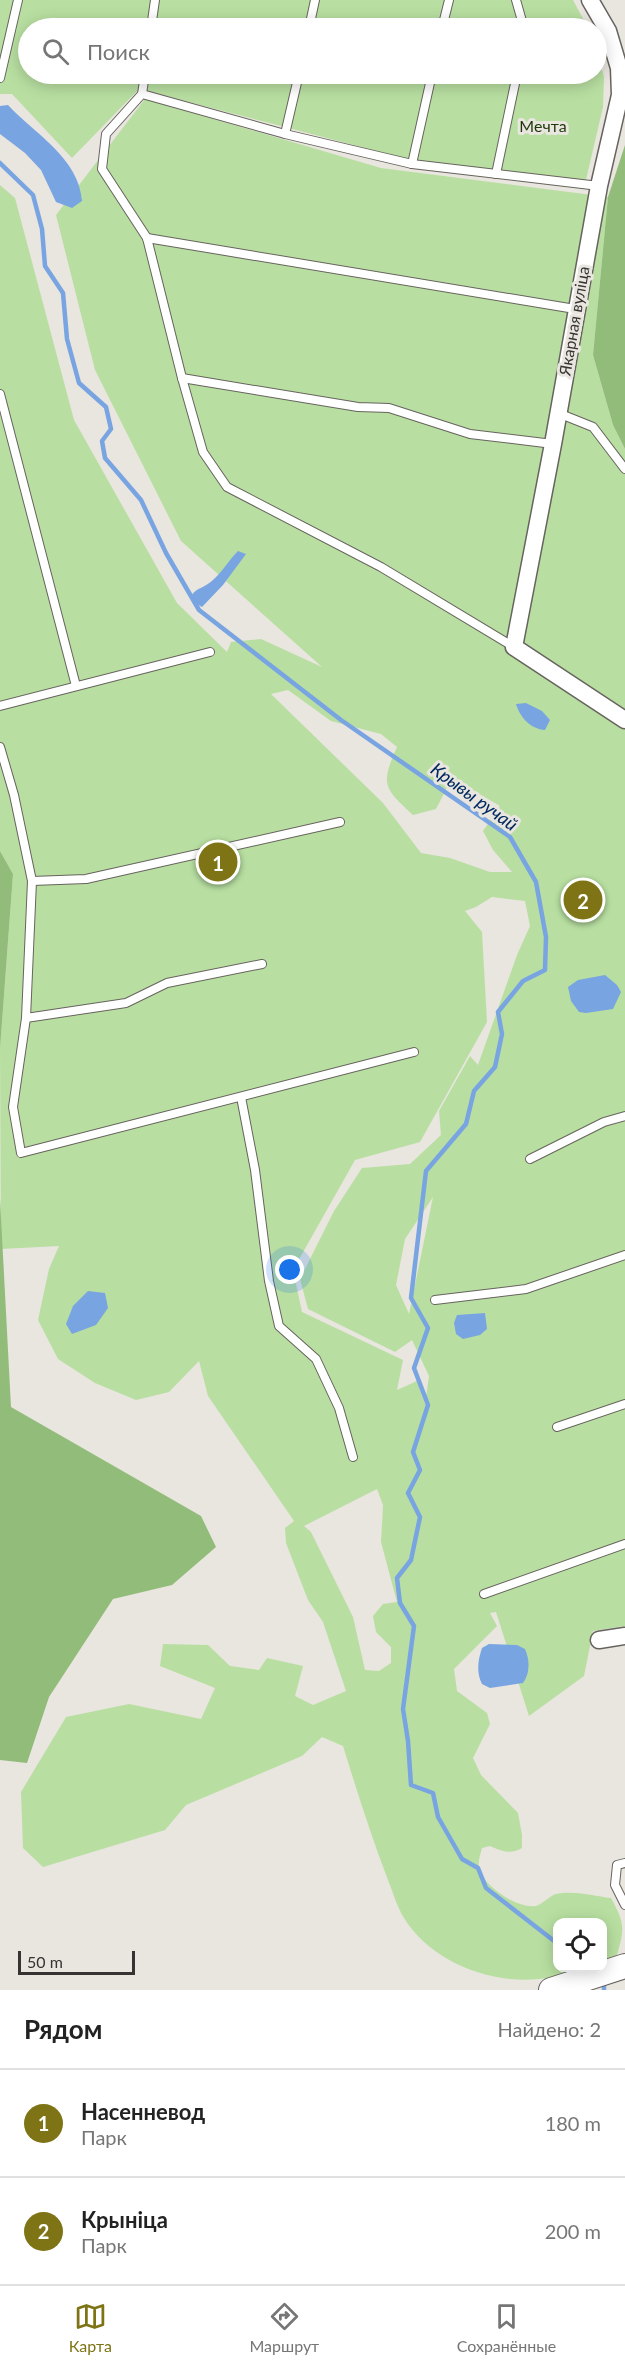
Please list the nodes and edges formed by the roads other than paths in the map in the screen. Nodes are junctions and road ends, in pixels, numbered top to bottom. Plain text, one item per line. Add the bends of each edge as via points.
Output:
1 (18, 0) edge
2 (155, 0) edge
3 (315, 0) edge
4 (449, 0) edge
5 (516, 0) edge
6 (590, 0) edge
7 (152, 18) edge
8 (311, 18) edge
9 (444, 18) edge
10 (521, 18) edge
11 (600, 18) edge
12 (607, 29) edge
13 (0, 78) edge
14 (144, 84) edge
15 (296, 84) edge
16 (430, 84) edge
17 (515, 84) edge
18 (142, 94) junction
19 (623, 95) edge
20 (285, 134) junction
21 (412, 164) junction
22 (496, 174) junction
23 (599, 186) junction
24 (147, 238) junction
25 (575, 309) junction
26 (182, 378) junction
27 (0, 394) edge
28 (558, 413) junction
29 (553, 444) junction
30 (625, 469) edge
31 (514, 647) junction
32 (210, 652) dead end
33 (76, 686) junction
34 (0, 706) edge
35 (622, 716) edge
36 (0, 747) edge
37 (339, 822) dead end
38 (32, 881) junction
39 (261, 964) dead end
40 (26, 1018) junction
41 (414, 1053) dead end
42 (241, 1097) junction
43 (625, 1116) edge
44 (530, 1159) dead end
45 (625, 1254) edge
46 (435, 1300) dead end
47 (625, 1404) edge
48 (557, 1427) dead end
49 (353, 1457) dead end
50 (625, 1544) edge
51 (484, 1594) dead end
52 (625, 1636) edge
53 (599, 1640) dead end
54 (625, 1863) edge
55 (625, 1905) edge
56 (625, 1966) edge
57 (551, 1990) edge

1 - 13 lane
2 - 7 lane
3 - 8 lane
4 - 9 lane
5 - 10 lane
6 - 11 street, Якарная вуліца
12 - 19 street, Якарная вуліца
14 - 18 lane
15 - 20 lane
16 - 21 lane
17 - 22 lane
18 - 20 lane
18 - 24 lane via 106,134 102,169
19 - 23 street, Якарная вуліца
20 - 21 lane
21 - 22 lane
22 - 23 lane
23 - 25 street, Якарная вуліца
24 - 25 lane
24 - 26 lane
25 - 28 street, Якарная вуліца
26 - 29 lane via 358,407 389,408 470,434
26 - 31 lane via 203,452 227,487 381,567
27 - 33 lane
28 - 29 street, Якарная вуліца
28 - 30 lane via 593,427
29 - 31 street, Якарная вуліца
31 - 35 street
32 - 33 lane
33 - 34 lane
36 - 38 lane
37 - 38 lane via 86,879
38 - 40 lane
39 - 40 lane via 167,983 126,1003
40 - 42 lane via 13,1107 21,1153
41 - 42 lane
42 - 49 lane via 279,1326 316,1359 339,1408
43 - 44 lane via 604,1122
45 - 46 lane via 526,1289
47 - 48 lane
50 - 51 lane
52 - 53 street
54 - 55 lane via 617,1865 615,1885
56 - 57 street

